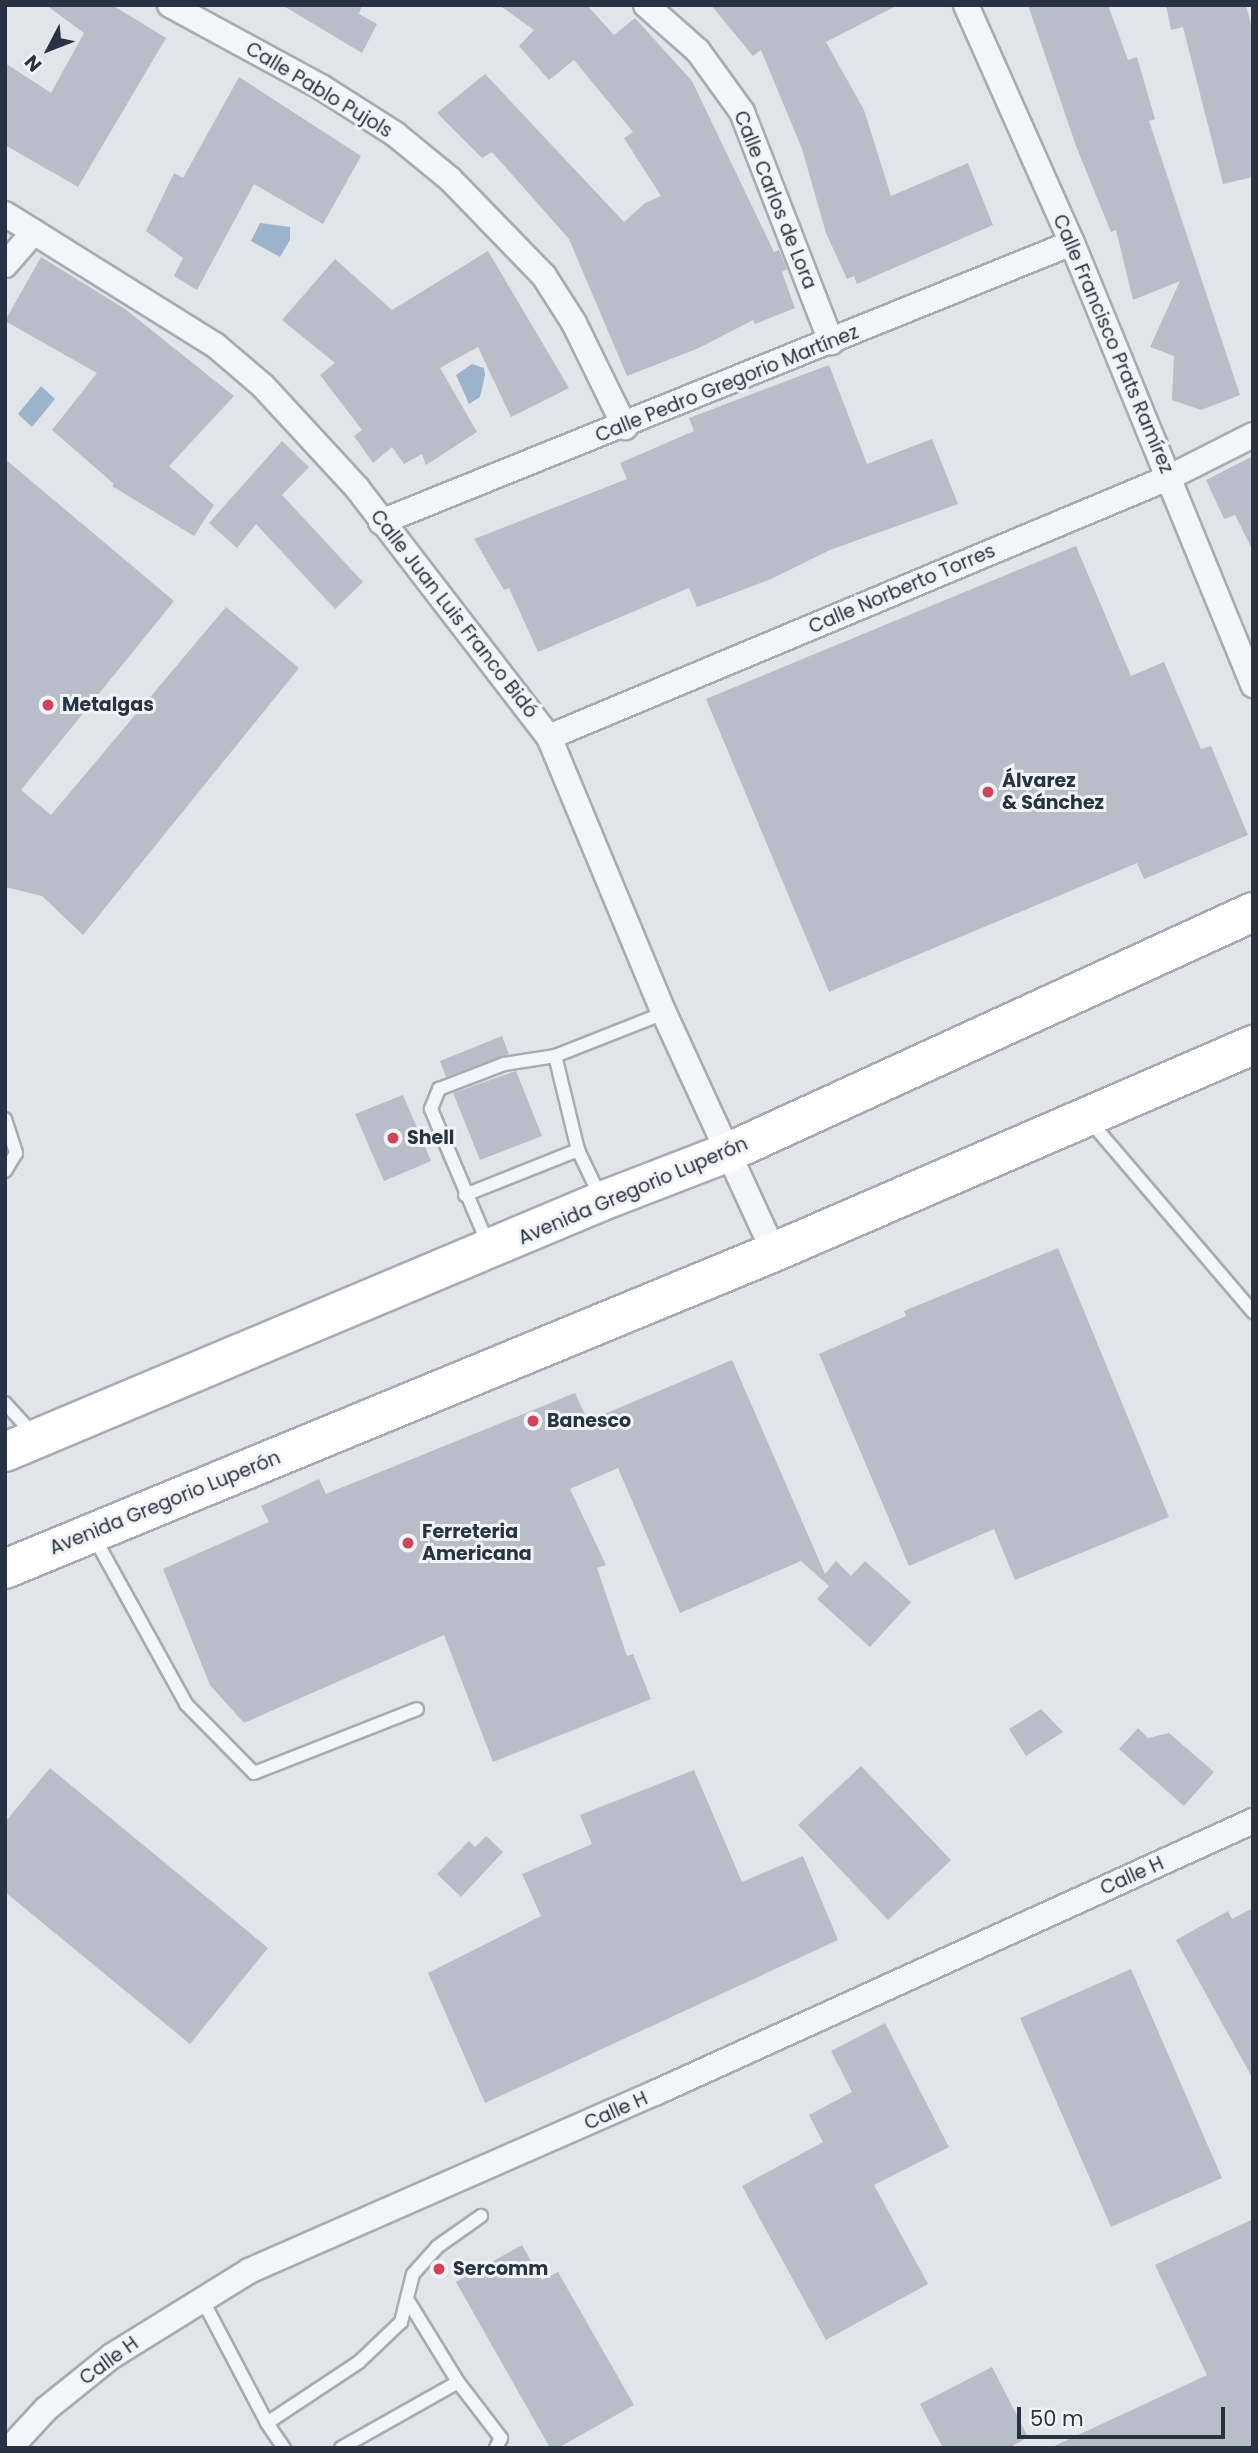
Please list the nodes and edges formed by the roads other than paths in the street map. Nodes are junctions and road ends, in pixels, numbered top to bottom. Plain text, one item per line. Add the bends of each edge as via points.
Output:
1 (170, 5) edge
2 (646, 5) edge
3 (966, 5) edge
4 (5, 214) edge
5 (34, 232) junction
6 (1072, 243) junction
7 (5, 265) edge
8 (831, 342) junction
9 (625, 427) junction
10 (1253, 435) edge
11 (1168, 478) junction
12 (381, 522) junction
13 (1251, 674) edge
14 (549, 737) junction
15 (1253, 912) edge
16 (664, 1013) junction
17 (1253, 1045) edge
18 (555, 1056) junction
19 (1087, 1116) junction
20 (5, 1119) edge
21 (578, 1150) junction
22 (729, 1152) junction
23 (5, 1171) edge
24 (465, 1195) junction
25 (602, 1201) junction
26 (491, 1251) junction
27 (774, 1252) junction
28 (1253, 1312) edge
29 (5, 1403) edge
30 (21, 1446) edge
31 (92, 1533) junction
32 (5, 1569) edge
33 (417, 1709) dead end
34 (1253, 1821) edge
35 (481, 2216) dead end
36 (202, 2299) junction
37 (407, 2299) junction
38 (458, 2382) junction
39 (267, 2423) junction
40 (9, 2448) edge
41 (284, 2448) edge
42 (341, 2448) edge
43 (496, 2448) edge

1 - 9 street, Calle Pablo Pujols via 321,87 395,134 450,179 544,276 574,323
2 - 8 street, Calle Carlos de Lora via 698,51 742,112
3 - 6 street, Calle Francisco Prats Ramírez
4 - 5 street, Calle Juan Luis Franco Bidó
5 - 7 street
5 - 12 street, Calle Juan Luis Franco Bidó via 215,345 302,426
6 - 8 street, Calle Pedro Gregorio Martínez
6 - 11 street, Calle Francisco Prats Ramírez
8 - 9 street, Calle Pedro Gregorio Martínez
9 - 12 street, Calle Pedro Gregorio Martínez
10 - 11 street, Calle Norberto Torres
11 - 13 street, Calle Francisco Prats Ramírez
11 - 14 street, Calle Norberto Torres
12 - 14 street, Calle Juan Luis Franco Bidó
14 - 16 street, Calle Juan Luis Franco Bidó
15 - 22 main road, Avenida Gregorio Luperón
16 - 18 lane
16 - 22 street, Calle Juan Luis Franco Bidó
17 - 19 main road, Avenida Gregorio Luperón
18 - 21 lane
18 - 24 lane via 504,1064 439,1089 431,1109
19 - 27 main road, Avenida Gregorio Luperón
19 - 28 lane
20 - 23 lane via 16,1153
21 - 24 lane
21 - 25 lane
22 - 25 main road, Avenida Gregorio Luperón
22 - 27 street, Calle Juan Luis Franco Bidó
24 - 26 lane
25 - 26 main road, Avenida Gregorio Luperón
26 - 30 main road, Avenida Gregorio Luperón
27 - 31 main road, Avenida Gregorio Luperón
29 - 30 lane
31 - 32 main road, Avenida Gregorio Luperón
31 - 33 lane via 186,1704 254,1773
34 - 36 street, Calle H via 655,2093 249,2271
35 - 37 lane via 437,2248 413,2274
36 - 39 lane
36 - 40 street, Calle H via 112,2356 46,2409
37 - 38 lane
37 - 39 lane via 401,2322 359,2361
38 - 42 lane
38 - 43 lane via 500,2438
39 - 41 lane

